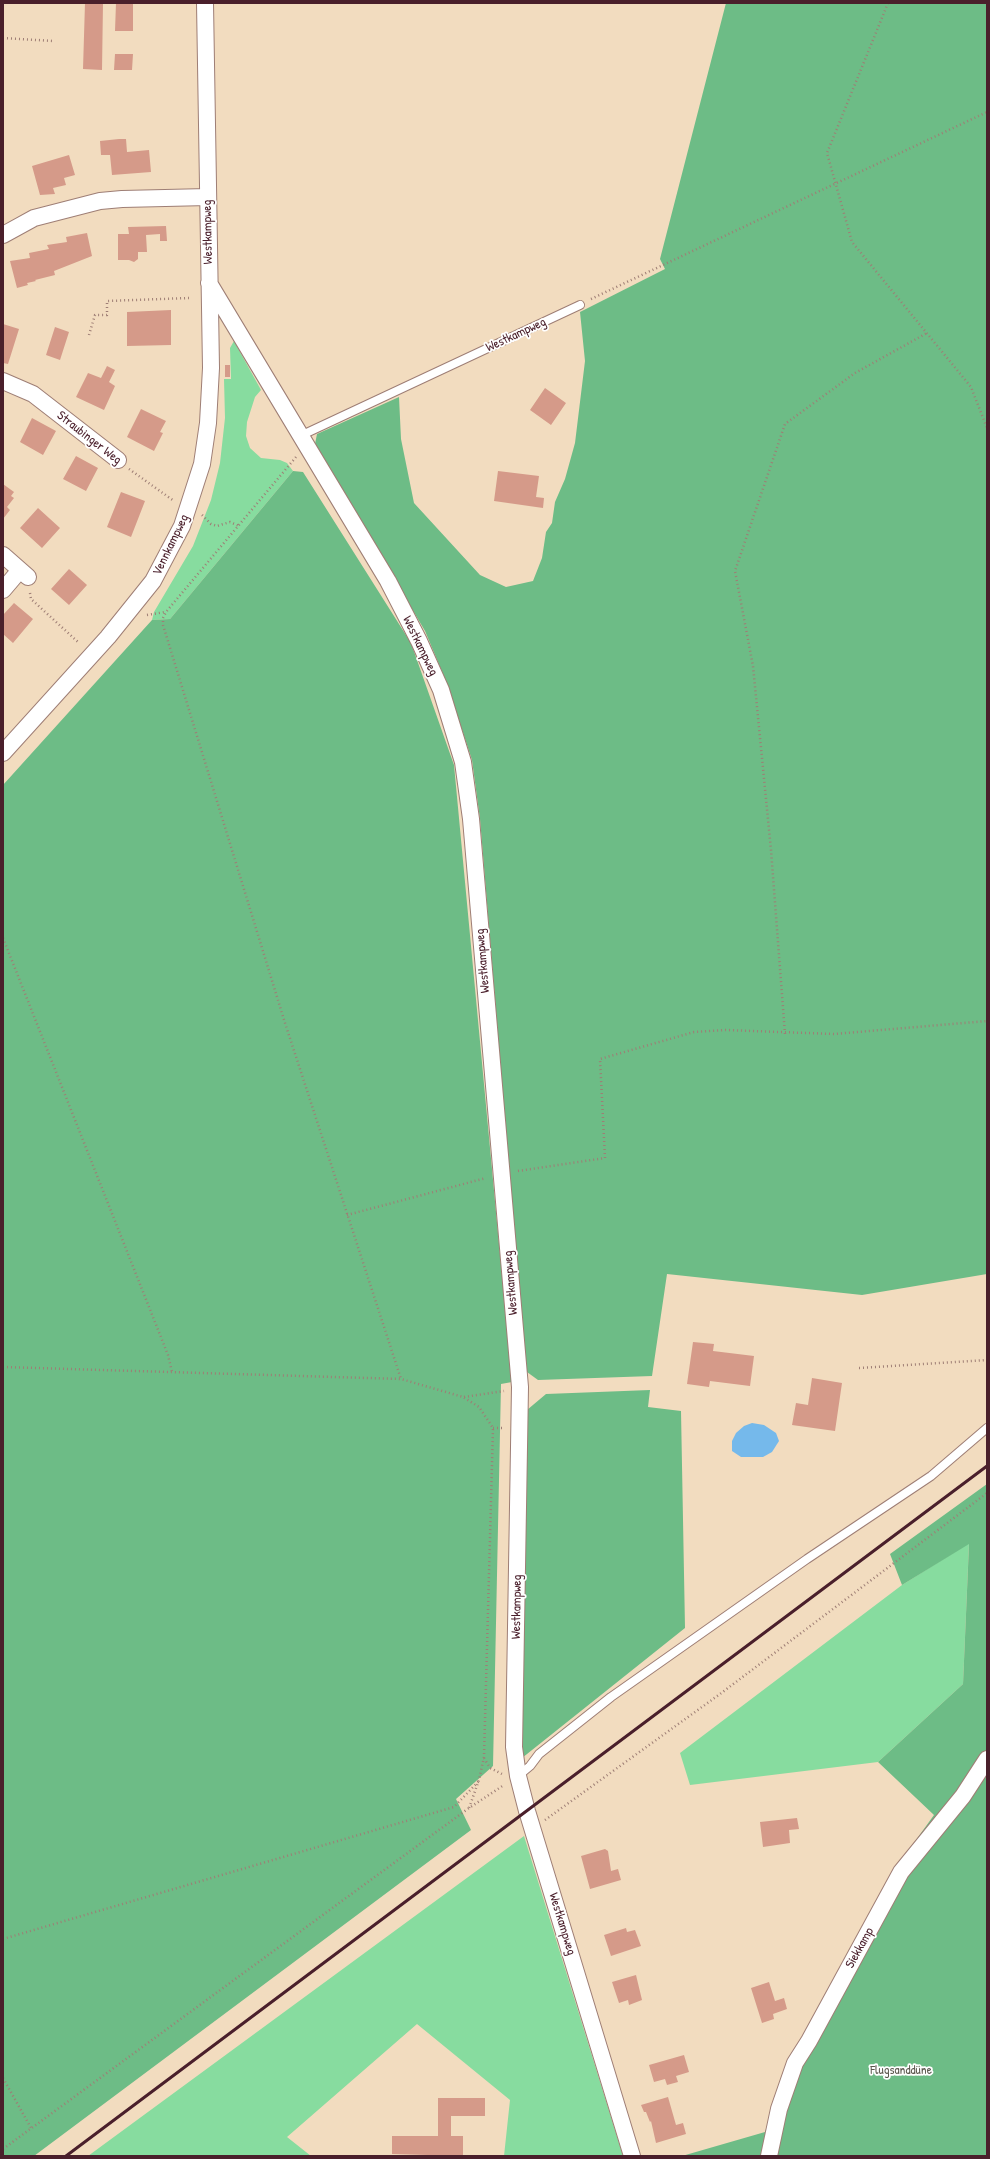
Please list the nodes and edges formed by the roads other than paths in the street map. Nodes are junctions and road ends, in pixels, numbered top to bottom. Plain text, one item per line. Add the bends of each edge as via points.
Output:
1 (205, 3) edge
2 (208, 197) junction
3 (3, 235) edge
4 (209, 283) junction
5 (580, 305) road end
6 (3, 381) edge
7 (303, 440) junction
8 (118, 460) road end
9 (3, 555) edge
10 (3, 590) edge
11 (3, 753) edge
12 (987, 1428) edge
13 (987, 1759) edge
14 (518, 1776) junction
15 (632, 2156) edge
16 (769, 2156) edge

1 - 2 street, Westkampweg
2 - 3 street via 122,198 100,201 34,218
2 - 4 street, Westkampweg
4 - 7 street, Westkampweg
4 - 11 street, Vennkampweg via 208,423 202,464 189,508 169,552 145,593
5 - 7 lane, Westkampweg
6 - 8 street, Straubinger Weg via 33,394
7 - 14 street, Westkampweg via 388,581 419,641 441,690 463,762 471,819 520,1387 514,1747
9 - 10 street via 24,573
12 - 14 lane via 931,1476 807,1559 611,1697 539,1754
13 - 16 street, Siekkamp via 963,1796 901,1872 795,2063 779,2109
14 - 15 street, Westkampweg

